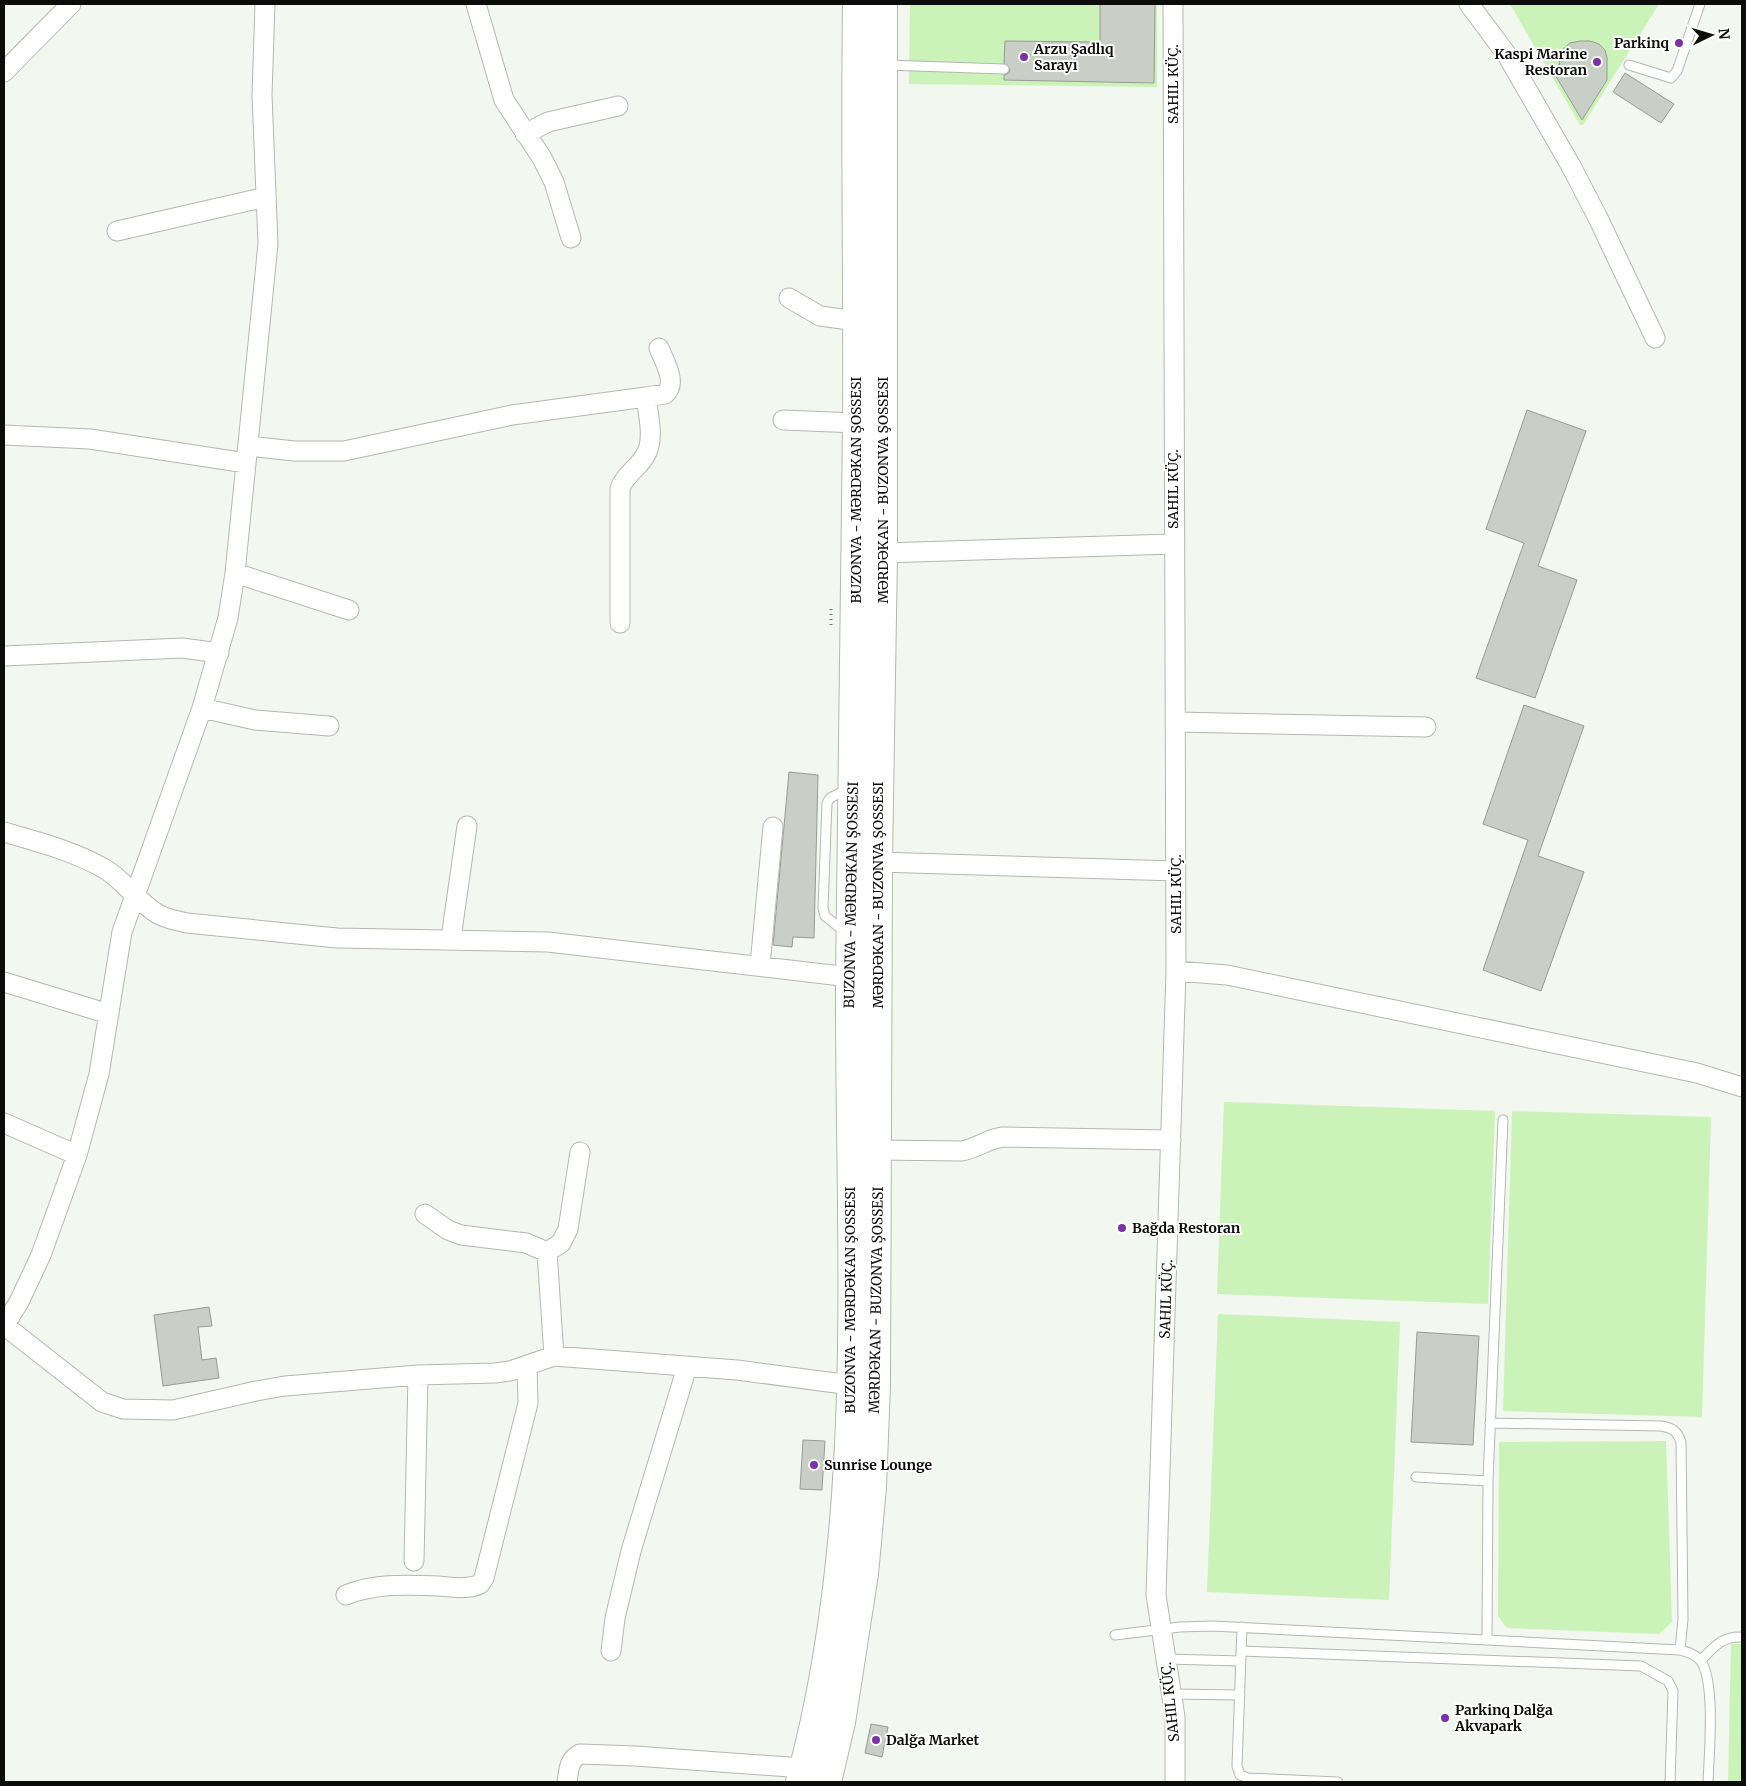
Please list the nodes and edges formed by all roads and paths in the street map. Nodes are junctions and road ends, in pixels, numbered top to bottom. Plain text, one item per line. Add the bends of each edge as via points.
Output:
1 (71, 4) edge
2 (265, 4) edge
3 (476, 4) edge
4 (857, 4) edge
5 (884, 4) edge
6 (1173, 4) edge
7 (1469, 4) edge
8 (1700, 4) edge
9 (883, 65) junction
10 (1629, 65) dead end
11 (1004, 69) dead end
12 (4, 72) edge
13 (618, 106) dead end
14 (526, 134) junction
15 (266, 197) junction
16 (117, 231) dead end
17 (571, 238) dead end
18 (789, 298) dead end
19 (857, 322) junction
20 (1655, 338) dead end
21 (659, 348) dead end
22 (646, 397) junction
23 (783, 420) dead end
24 (857, 423) junction
25 (4, 435) edge
26 (247, 454) junction
27 (1173, 544) junction
28 (883, 553) junction
29 (235, 573) junction
30 (349, 610) dead end
31 (620, 623) dead end
32 (219, 653) junction
33 (4, 656) edge
34 (202, 708) junction
35 (1175, 722) junction
36 (329, 726) dead end
37 (1426, 727) dead end
38 (466, 826) dead end
39 (773, 827) dead end
40 (4, 832) edge
41 (878, 862) junction
42 (1176, 871) junction
43 (135, 893) junction
44 (450, 938) junction
45 (760, 965) junction
46 (1176, 970) junction
47 (850, 976) junction
48 (4, 982) edge
49 (110, 1014) junction
50 (1742, 1087) edge
51 (1503, 1120) dead end
52 (4, 1123) edge
53 (1170, 1140) junction
54 (877, 1150) junction
55 (580, 1152) dead end
56 (77, 1155) junction
57 (425, 1214) dead end
58 (547, 1252) junction
59 (11, 1300) edge
60 (4, 1326) edge
61 (554, 1356) junction
62 (527, 1365) junction
63 (687, 1367) junction
64 (418, 1375) junction
65 (851, 1385) junction
66 (1490, 1423) junction
67 (1416, 1477) dead end
68 (1488, 1481) junction
69 (414, 1561) dead end
70 (346, 1595) dead end
71 (1242, 1627) junction
72 (1160, 1629) junction
73 (1114, 1635) dead end
74 (1742, 1637) edge
75 (1487, 1639) junction
76 (1680, 1650) junction
77 (611, 1651) dead end
78 (1241, 1656) junction
79 (1166, 1659) junction
80 (1700, 1660) junction
81 (1172, 1694) junction
82 (1240, 1695) junction
83 (802, 1775) edge
84 (567, 1782) edge
85 (827, 1782) edge
86 (1175, 1782) edge
87 (1338, 1782) edge
88 (1670, 1782) edge
89 (1708, 1782) edge

1 - 12 street
2 - 15 street via 262,95
3 - 14 street via 504,100
4 - 19 main road, BUZONVA - MƏRDƏKAN ŞOSSESI
5 - 9 main road, MƏRDƏKAN - BUZONVA ŞOSSESI
6 - 27 street, SAHIL KÜÇ.
7 - 20 street via 1507,56 1571,166
8 - 10 lane via 1677,71 1671,78
9 - 11 lane
9 - 28 main road, MƏRDƏKAN - BUZONVA ŞOSSESI
13 - 14 street via 548,122
14 - 17 street via 554,182
15 - 16 street
15 - 26 street via 268,244
18 - 19 street via 820,316
19 - 24 main road, BUZONVA - MƏRDƏKAN ŞOSSESI
21 - 22 street via 670,386 664,394
22 - 26 street via 512,415 344,451
22 - 31 street via 650,441 647,452 622,481 620,490
23 - 24 street
24 - 47 main road, BUZONVA - MƏRDƏKAN ŞOSSESI
25 - 26 street via 90,439
26 - 29 street
27 - 28 street
27 - 35 street, SAHIL KÜÇ.
28 - 41 main road, MƏRDƏKAN - BUZONVA ŞOSSESI
29 - 30 street
29 - 32 street
32 - 33 street via 182,648
32 - 34 street
34 - 36 street via 255,720
34 - 43 street
35 - 37 street
35 - 42 street, SAHIL KÜÇ.
38 - 44 street
39 - 45 street
40 - 43 street via 62,848 105,870
41 - 42 street
41 - 54 main road, MƏRDƏKAN - BUZONVA ŞOSSESI
42 - 46 street, SAHIL KÜÇ.
43 - 44 street via 156,913 187,923 337,938
43 - 49 street via 118,952
44 - 45 street via 548,942
45 - 47 street
46 - 50 street via 1227,975 1697,1073
46 - 53 street, SAHIL KÜÇ.
47 - 65 main road, BUZONVA - MƏRDƏKAN ŞOSSESI
48 - 49 street
49 - 56 street via 99,1074
51 - 66 lane
52 - 56 street
53 - 54 street via 1003,1137 962,1151
53 - 72 street, SAHIL KÜÇ. via 1156,1595
54 - 85 main road, MƏRDƏKAN - BUZONVA ŞOSSESI via 876,1385 871,1496 851,1668
55 - 58 street via 568,1229 561,1243
56 - 59 street via 41,1256
57 - 58 street via 461,1235 526,1243
58 - 61 street
59 - 60 street
60 - 64 street via 102,1402 123,1409 162,1412 285,1386
61 - 62 street
61 - 63 street
62 - 64 street via 495,1373
62 - 70 street via 528,1403 480,1584 466,1587 370,1587
63 - 65 street
63 - 77 street via 631,1552 614,1618
64 - 69 street
65 - 83 main road, BUZONVA - MƏRDƏKAN ŞOSSESI via 847,1484 837,1578 817,1717
66 - 68 lane
66 - 76 lane via 1661,1426 1672,1428 1678,1434 1681,1442 1683,1619
67 - 68 lane
68 - 75 lane
71 - 72 lane
71 - 75 lane
71 - 78 lane
72 - 73 lane
72 - 79 street, SAHIL KÜÇ.
74 - 80 lane via 1718,1642
75 - 76 lane
76 - 80 lane
78 - 79 lane
78 - 82 lane
78 - 88 lane via 1641,1666 1668,1682 1673,1691
79 - 81 street, SAHIL KÜÇ.
80 - 89 lane via 1710,1695
81 - 82 lane
81 - 86 street, SAHIL KÜÇ.
82 - 87 lane via 1237,1766 1240,1775
83 - 84 street via 635,1756 580,1754 570,1764

